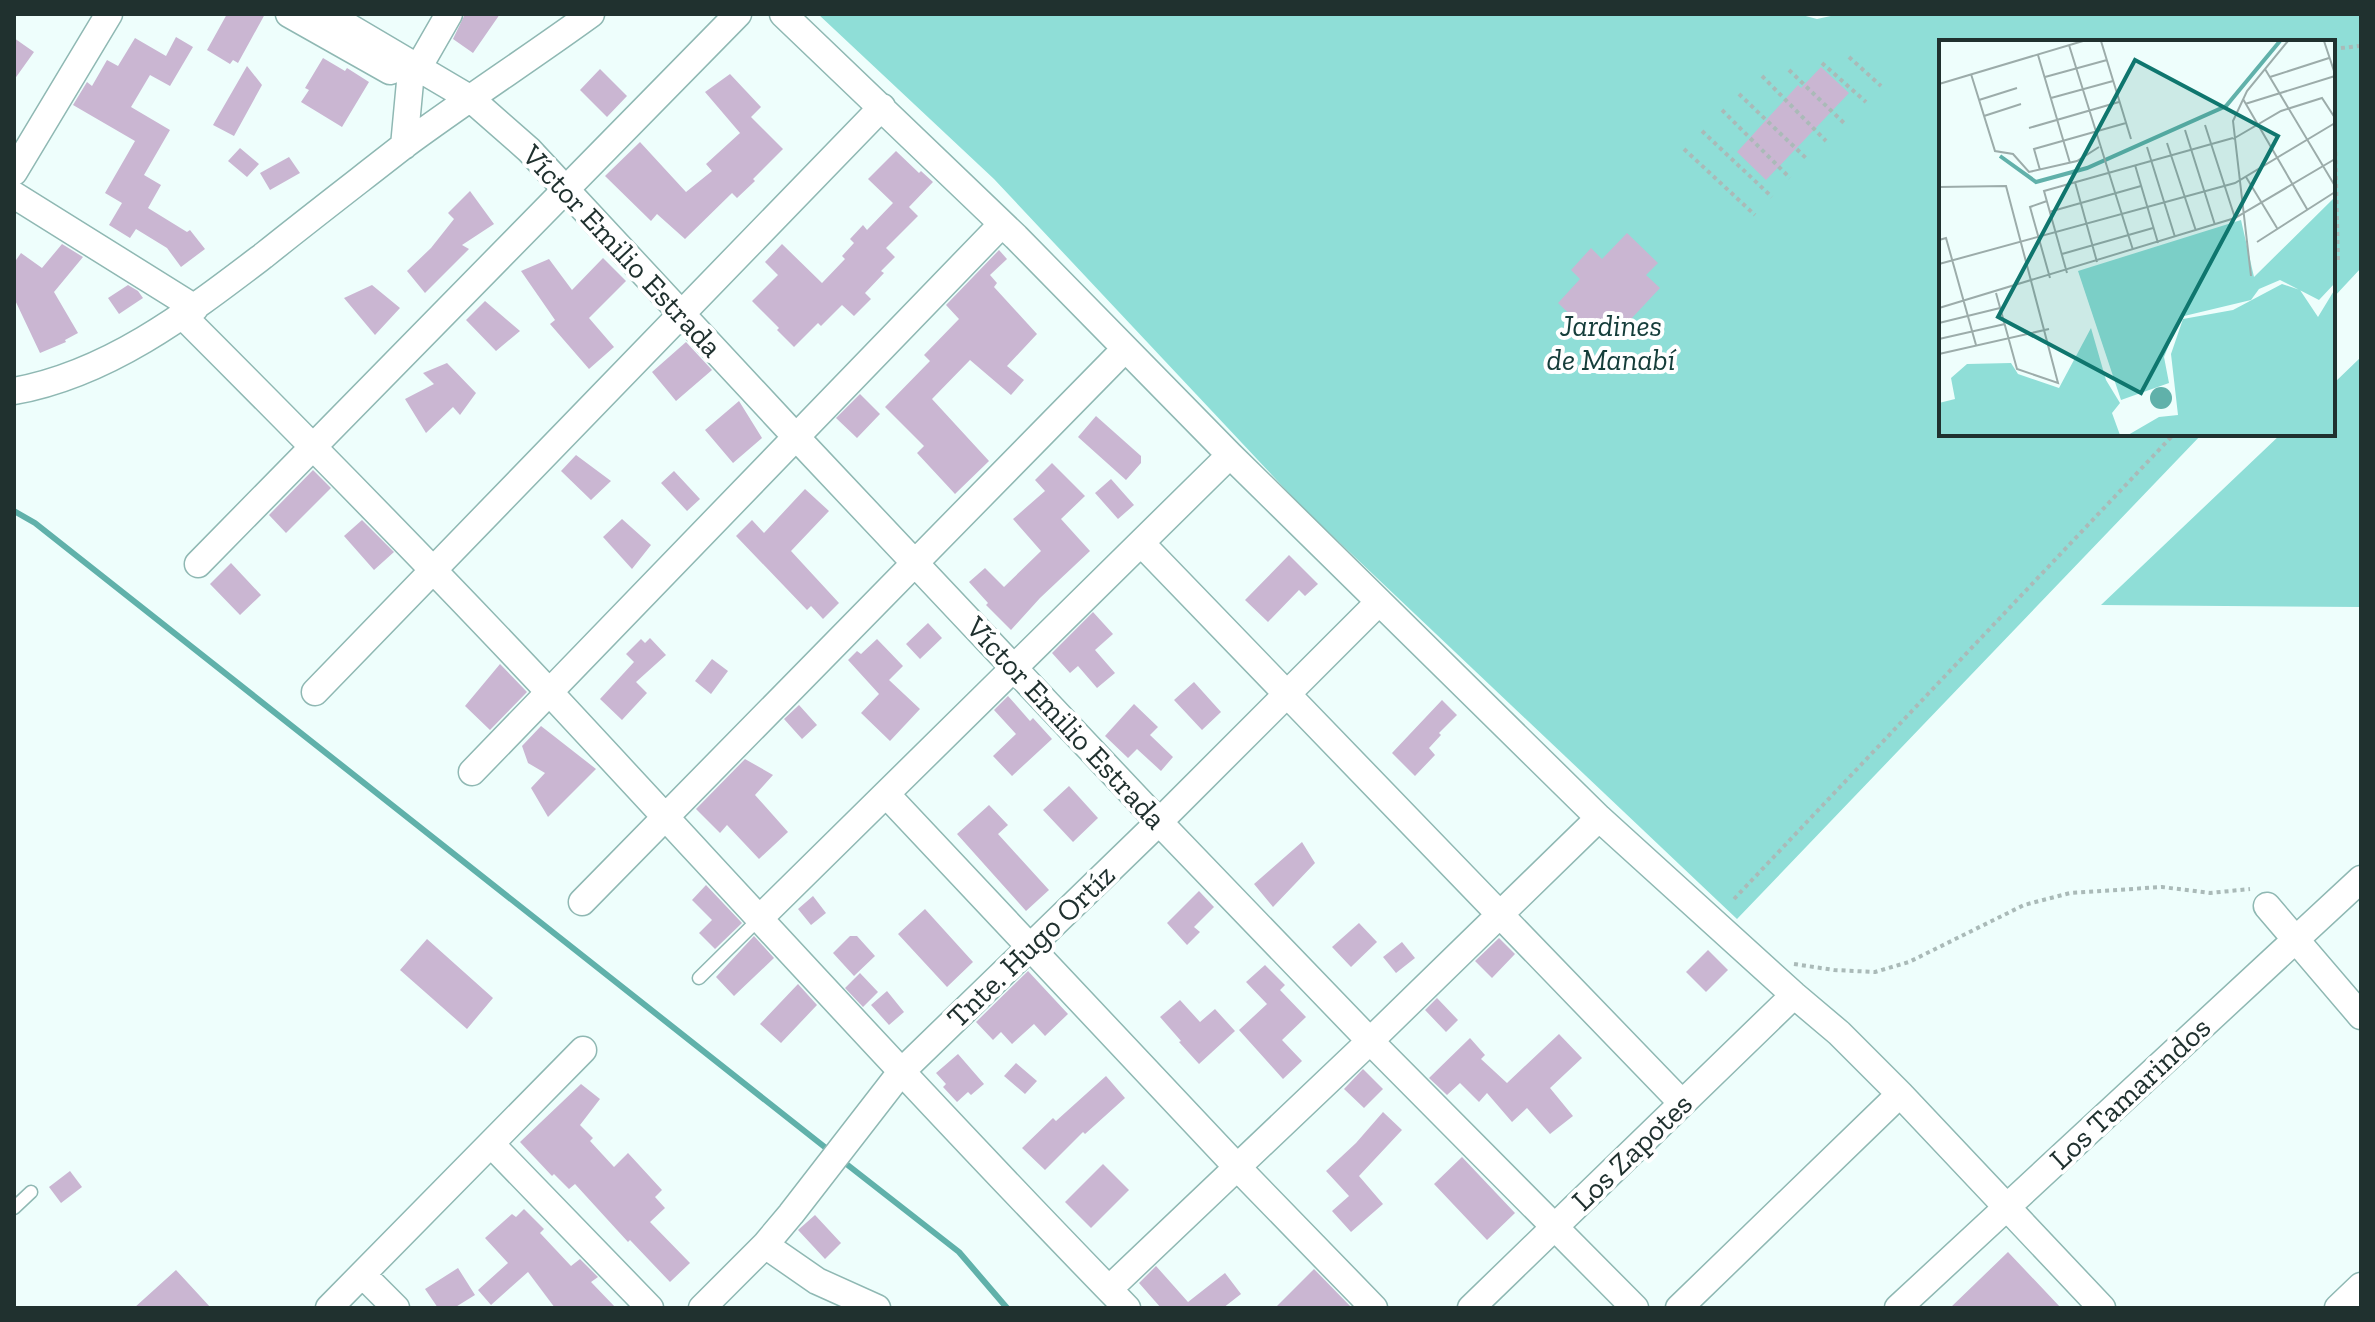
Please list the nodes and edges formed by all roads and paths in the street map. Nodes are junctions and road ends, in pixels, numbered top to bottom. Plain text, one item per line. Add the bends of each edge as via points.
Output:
1 (109, 14) edge
2 (289, 14) edge
3 (327, 14) edge
4 (449, 14) edge
5 (591, 14) edge
6 (738, 14) edge
7 (783, 14) edge
8 (2359, 46) dead end
9 (2335, 49) edge
10 (1849, 57) dead end
11 (1822, 63) dead end
12 (1789, 70) dead end
13 (414, 74) junction
14 (1762, 76) dead end
15 (1881, 86) dead end
16 (1739, 94) dead end
17 (466, 102) junction
18 (1866, 102) dead end
19 (882, 107) junction
20 (1722, 110) dead end
21 (1845, 124) dead end
22 (1702, 131) dead end
23 (1826, 141) dead end
24 (2335, 143) edge
25 (404, 146) junction
26 (1684, 149) dead end
27 (1808, 160) dead end
28 (14, 172) edge
29 (1790, 178) dead end
30 (567, 190) junction
31 (14, 195) edge
32 (1772, 197) dead end
33 (1755, 215) dead end
34 (1002, 224) junction
35 (2335, 264) edge
36 (189, 312) junction
37 (681, 313) junction
38 (1125, 349) junction
39 (14, 391) edge
40 (2172, 436) edge
41 (797, 438) junction
42 (313, 447) junction
43 (1230, 455) junction
44 (1142, 544) junction
45 (198, 564) dead end
46 (915, 564) junction
47 (432, 571) junction
48 (1379, 602) junction
49 (1015, 669) junction
50 (315, 692) dead end
51 (550, 693) junction
52 (1287, 694) junction
53 (472, 772) dead end
54 (886, 794) junction
55 (665, 817) junction
56 (1599, 818) junction
57 (1159, 822) junction
58 (2361, 879) edge
59 (2258, 898) joint
60 (1734, 899) dead end
61 (582, 902) dead end
62 (1499, 914) junction
63 (759, 919) junction
64 (2296, 939) junction
65 (1029, 947) junction
66 (1794, 964) dead end
67 (699, 978) dead end
68 (1794, 995) junction
69 (2361, 1016) edge
70 (1370, 1041) junction
71 (583, 1050) dead end
72 (896, 1078) junction
73 (1900, 1094) junction
74 (1682, 1103) junction
75 (491, 1144) junction
76 (1237, 1167) junction
77 (31, 1192) dead end
78 (2007, 1207) junction
79 (14, 1208) edge
80 (1555, 1228) junction
81 (765, 1245) junction
82 (363, 1275) junction
83 (2361, 1286) edge
84 (1118, 1299) edge
85 (329, 1308) edge
86 (396, 1308) edge
87 (650, 1308) edge
88 (702, 1308) edge
89 (877, 1308) edge
90 (1374, 1308) edge
91 (1471, 1308) edge
92 (1635, 1308) edge
93 (1679, 1308) edge
94 (1898, 1308) edge
95 (2102, 1308) edge
96 (2338, 1308) edge

1 - 28 street
2 - 13 street
3 - 13 street
4 - 13 street
5 - 17 street
6 - 30 street
7 - 19 street
8 - 9 path
10 - 15 path
11 - 18 path
12 - 21 path
13 - 17 street, Víctor Emilio Estrada
13 - 25 street
14 - 23 path
16 - 27 path
17 - 25 street
17 - 30 street, Víctor Emilio Estrada via 507,129
19 - 34 street
19 - 37 street
20 - 29 path
22 - 32 path
24 - 35 path
25 - 36 street
26 - 33 path
30 - 37 street, Víctor Emilio Estrada
30 - 42 street
31 - 36 street
34 - 38 street
34 - 41 street
36 - 39 street via 97,364
36 - 42 street
37 - 41 street, Víctor Emilio Estrada
37 - 47 street
38 - 43 street
38 - 46 street
40 - 60 path
41 - 46 street, Víctor Emilio Estrada
41 - 51 street
42 - 45 street
42 - 47 street
43 - 44 street
43 - 48 street
44 - 49 street
44 - 52 street
46 - 49 street, Víctor Emilio Estrada
46 - 55 street
47 - 50 street
47 - 51 street
48 - 52 street, Tnte. Hugo Ortíz
48 - 56 street
49 - 54 street
49 - 57 street, Víctor Emilio Estrada
51 - 53 street
51 - 55 street
52 - 57 street, Tnte. Hugo Ortíz
52 - 62 street
54 - 63 street
54 - 65 street
55 - 61 street
55 - 63 street
56 - 62 street
56 - 68 street
57 - 65 street, Tnte. Hugo Ortíz
57 - 70 street, Víctor Emilio Estrada
58 - 64 street, Los Tamarindos
59 - 64 street
59 - 66 path via 2162,887 2070,893 2024,905 1909,962 1875,972
62 - 70 street
62 - 74 street
63 - 67 lane
63 - 72 street
64 - 69 street
64 - 78 street, Los Tamarindos
65 - 72 street, Tnte. Hugo Ortíz
65 - 76 street
68 - 73 street
68 - 74 street, Los Zapotes
70 - 76 street
70 - 80 street, Víctor Emilio Estrada
71 - 75 street
72 - 81 street, Tnte. Hugo Ortíz
72 - 84 street
73 - 78 street
73 - 93 street
74 - 80 street, Los Zapotes
75 - 82 street
75 - 87 street
76 - 84 street
76 - 90 street
77 - 79 lane
78 - 94 street, Los Tamarindos
78 - 95 street
80 - 91 street, Los Zapotes
80 - 92 street, Víctor Emilio Estrada
81 - 88 street, Tnte. Hugo Ortíz
81 - 89 street via 817,1281
82 - 85 street
82 - 86 street
83 - 96 street

